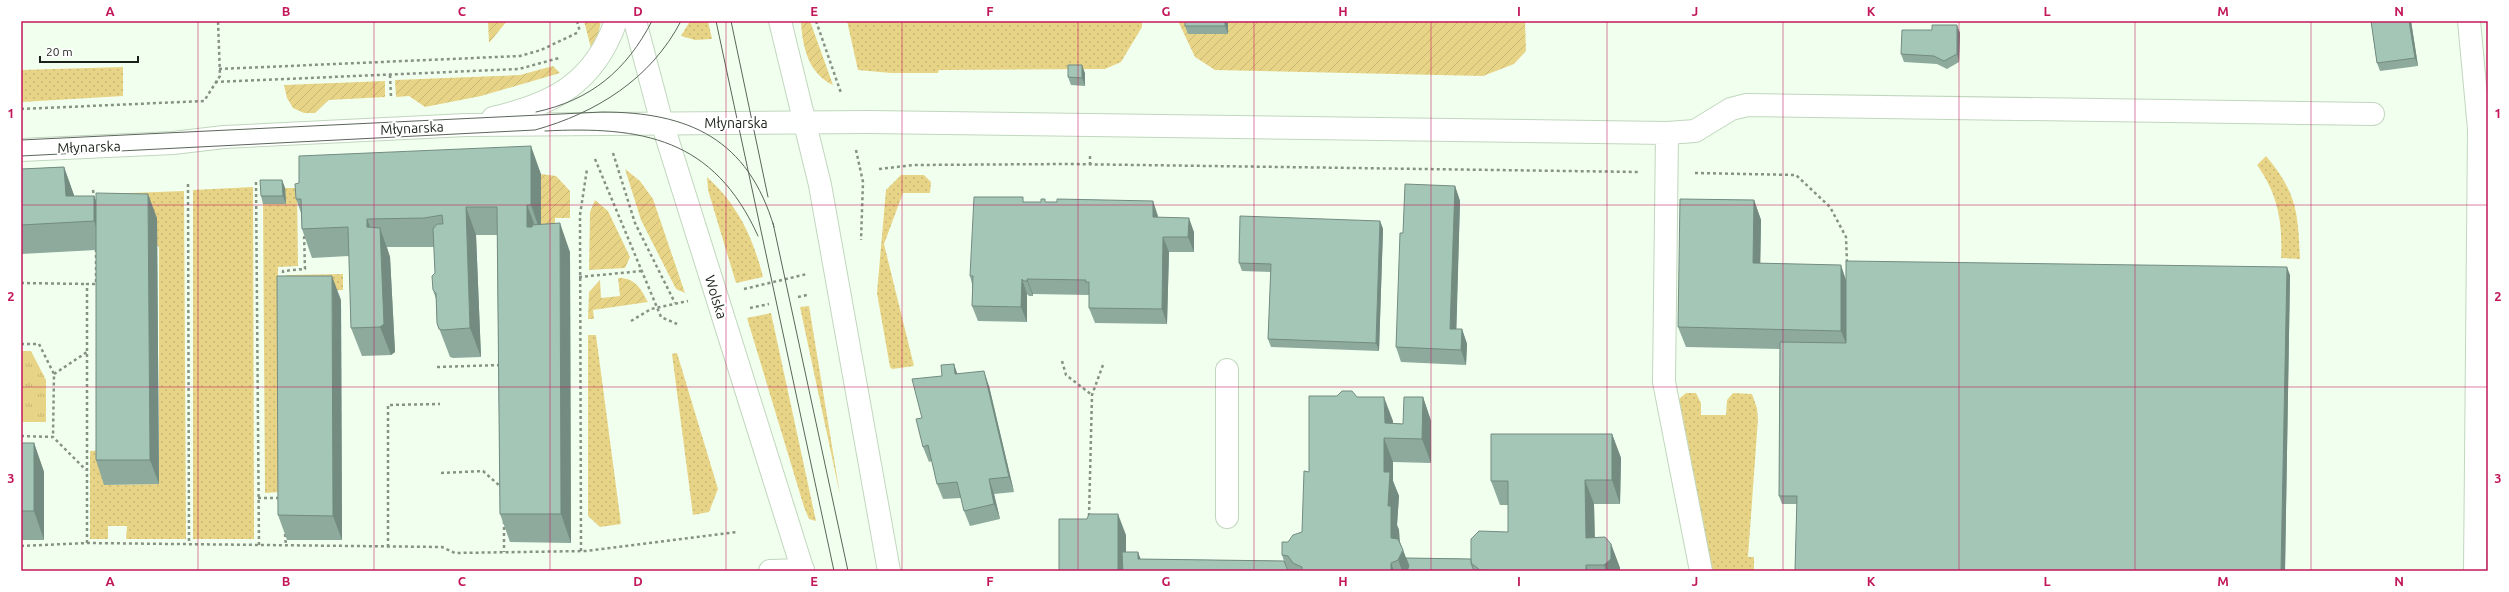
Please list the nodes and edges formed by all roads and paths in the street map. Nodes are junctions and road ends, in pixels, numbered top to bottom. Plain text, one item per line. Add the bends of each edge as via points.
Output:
1 (218, 21) edge
2 (616, 21) edge
3 (635, 21) edge
4 (780, 21) edge
5 (816, 21) edge
6 (2469, 21) edge
7 (579, 32) dead end
8 (564, 56) dead end
9 (219, 69) junction
10 (390, 75) junction
11 (215, 82) junction
12 (841, 91) dead end
13 (391, 97) dead end
14 (21, 109) edge
15 (2373, 114) dead end
16 (805, 122) junction
17 (662, 123) junction
18 (466, 125) junction
19 (1667, 133) junction
20 (21, 150) edge
21 (1090, 156) dead end
22 (594, 159) dead end
23 (616, 164) dead end
24 (1090, 164) junction
25 (587, 169) dead end
26 (879, 169) dead end
27 (862, 173) dead end
28 (1667, 180) junction
29 (256, 182) dead end
30 (188, 184) dead end
31 (93, 190) dead end
32 (94, 204) edge
33 (304, 231) edge
34 (860, 242) dead end
35 (96, 250) edge
36 (1847, 264) edge
37 (642, 271) junction
38 (804, 275) dead end
39 (579, 277) junction
40 (21, 283) edge
41 (87, 284) junction
42 (283, 287) edge
43 (738, 290) dead end
44 (807, 295) dead end
45 (798, 297) dead end
46 (691, 300) dead end
47 (675, 303) junction
48 (769, 304) dead end
49 (657, 308) junction
50 (744, 309) dead end
51 (631, 321) dead end
52 (677, 324) dead end
53 (21, 344) edge
54 (87, 352) junction
55 (502, 358) edge
56 (1062, 361) dead end
57 (1104, 362) dead end
58 (502, 365) junction
59 (437, 367) dead end
60 (1228, 370) dead end
61 (502, 373) edge
62 (54, 374) junction
63 (1092, 394) junction
64 (440, 404) dead end
65 (21, 436) edge
66 (53, 437) junction
67 (86, 470) junction
68 (441, 473) dead end
69 (503, 481) edge
70 (258, 498) junction
71 (285, 498) edge
72 (504, 513) edge
73 (1227, 517) dead end
74 (1089, 519) edge
75 (285, 532) edge
76 (737, 532) dead end
77 (87, 544) junction
78 (189, 544) junction
79 (21, 546) edge
80 (259, 546) junction
81 (286, 546) junction
82 (388, 547) junction
83 (581, 551) junction
84 (504, 552) junction
85 (803, 570) edge
86 (770, 571) edge
87 (889, 571) edge
88 (1701, 571) edge
89 (2475, 571) edge

1 - 9 path
2 - 18 street via 602,51 580,80 567,91 496,118
3 - 17 street, Wolska
4 - 16 street
5 - 12 path
6 - 89 street via 2479,128
7 - 9 path via 541,50 520,56
8 - 10 path via 519,69
9 - 11 path via 220,76
10 - 11 path
10 - 13 path
11 - 14 path via 204,101
15 - 19 street, Młynarska via 1747,105 1731,109 1695,131
16 - 17 street, Młynarska
16 - 19 street, Młynarska
16 - 87 street via 820,186
17 - 18 street, Młynarska
17 - 85 street, Wolska
18 - 20 street, Młynarska
19 - 28 street
21 - 24 path
22 - 37 path
23 - 47 path via 635,223
24 - 26 path via 914,165
24 - 28 path via 1653,172 1653,179
25 - 39 path via 580,214
27 - 34 path via 864,198
28 - 36 path via 1684,180 1683,172 1796,175 1830,207 1846,237
28 - 88 street via 1664,382
29 - 70 path
30 - 78 path
31 - 32 path
33 - 42 path via 305,269 283,271
35 - 41 path via 96,284
37 - 39 path
37 - 49 path
38 - 43 path
39 - 83 path
40 - 41 path
41 - 54 path
44 - 45 path
46 - 47 path
47 - 49 path
48 - 50 path
49 - 51 path
49 - 52 path via 661,317
53 - 62 path via 39,344
54 - 62 path
54 - 67 path
55 - 58 path
56 - 63 path via 1066,375
57 - 63 path
58 - 59 path
58 - 61 path
60 - 73 street
62 - 66 path
63 - 74 path
64 - 82 path via 388,405
65 - 66 path
66 - 67 path
67 - 77 path
68 - 69 path via 482,471 503,489
70 - 71 path
70 - 80 path
72 - 84 path
75 - 81 path
76 - 83 path
77 - 78 path
77 - 79 path
78 - 80 path
80 - 81 path
81 - 82 path
82 - 84 path via 442,547 455,553
83 - 84 path
85 - 86 street

